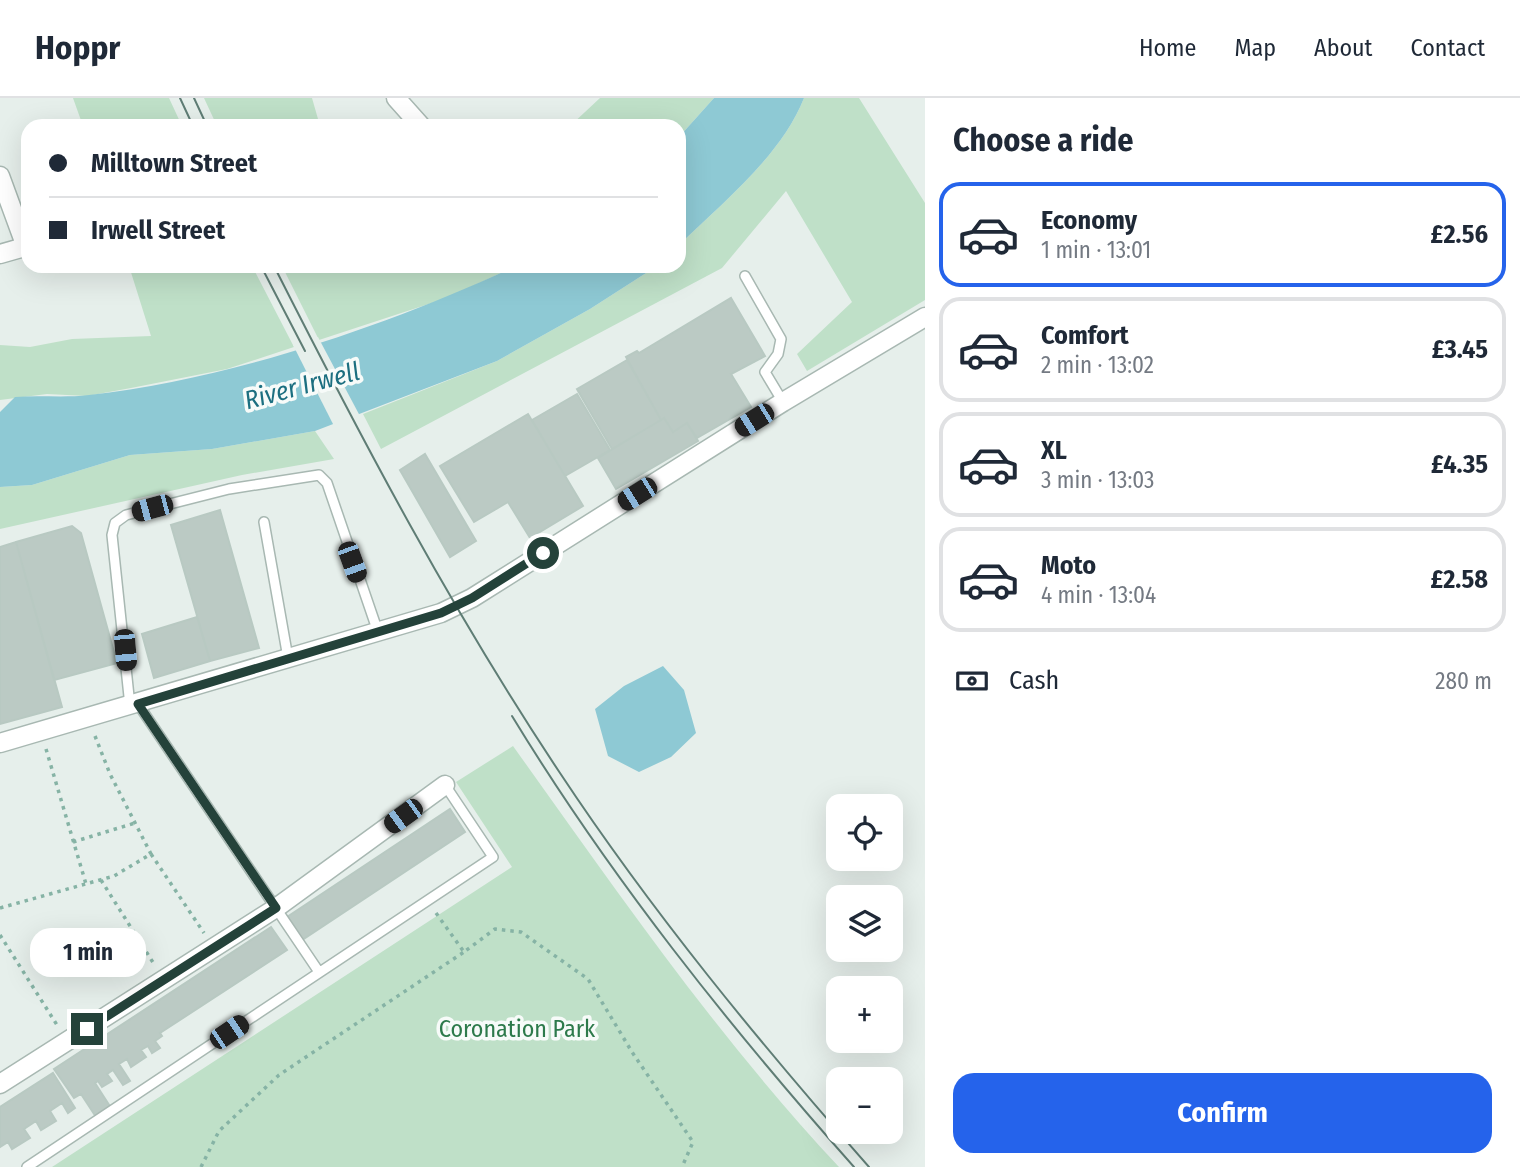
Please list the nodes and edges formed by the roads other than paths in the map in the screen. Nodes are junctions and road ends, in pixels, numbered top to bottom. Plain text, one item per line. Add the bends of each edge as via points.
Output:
1 (396, 98) edge
2 (415, 119) edge
3 (0, 176) edge
4 (21, 231) edge
5 (21, 249) edge
6 (0, 254) edge
7 (746, 276) dead end
8 (925, 317) edge
9 (783, 402) junction
10 (264, 522) dead end
11 (378, 632) junction
12 (288, 658) junction
13 (134, 705) junction
14 (0, 743) edge
15 (445, 785) joint
16 (276, 908) junction
17 (318, 972) junction
18 (0, 1084) edge
19 (27, 1167) edge

1 - 2 street
3 - 4 street
5 - 6 street
7 - 9 lane via 780,339 778,355 765,372
8 - 9 street
9 - 11 street via 472,598 422,620
10 - 12 lane
11 - 12 street
11 - 13 lane via 327,483 319,475 253,484 126,515 115,523 112,535
12 - 13 street
13 - 14 street
13 - 16 lane
15 - 16 street
15 - 17 lane via 493,857
16 - 17 lane
16 - 18 street
17 - 19 lane

